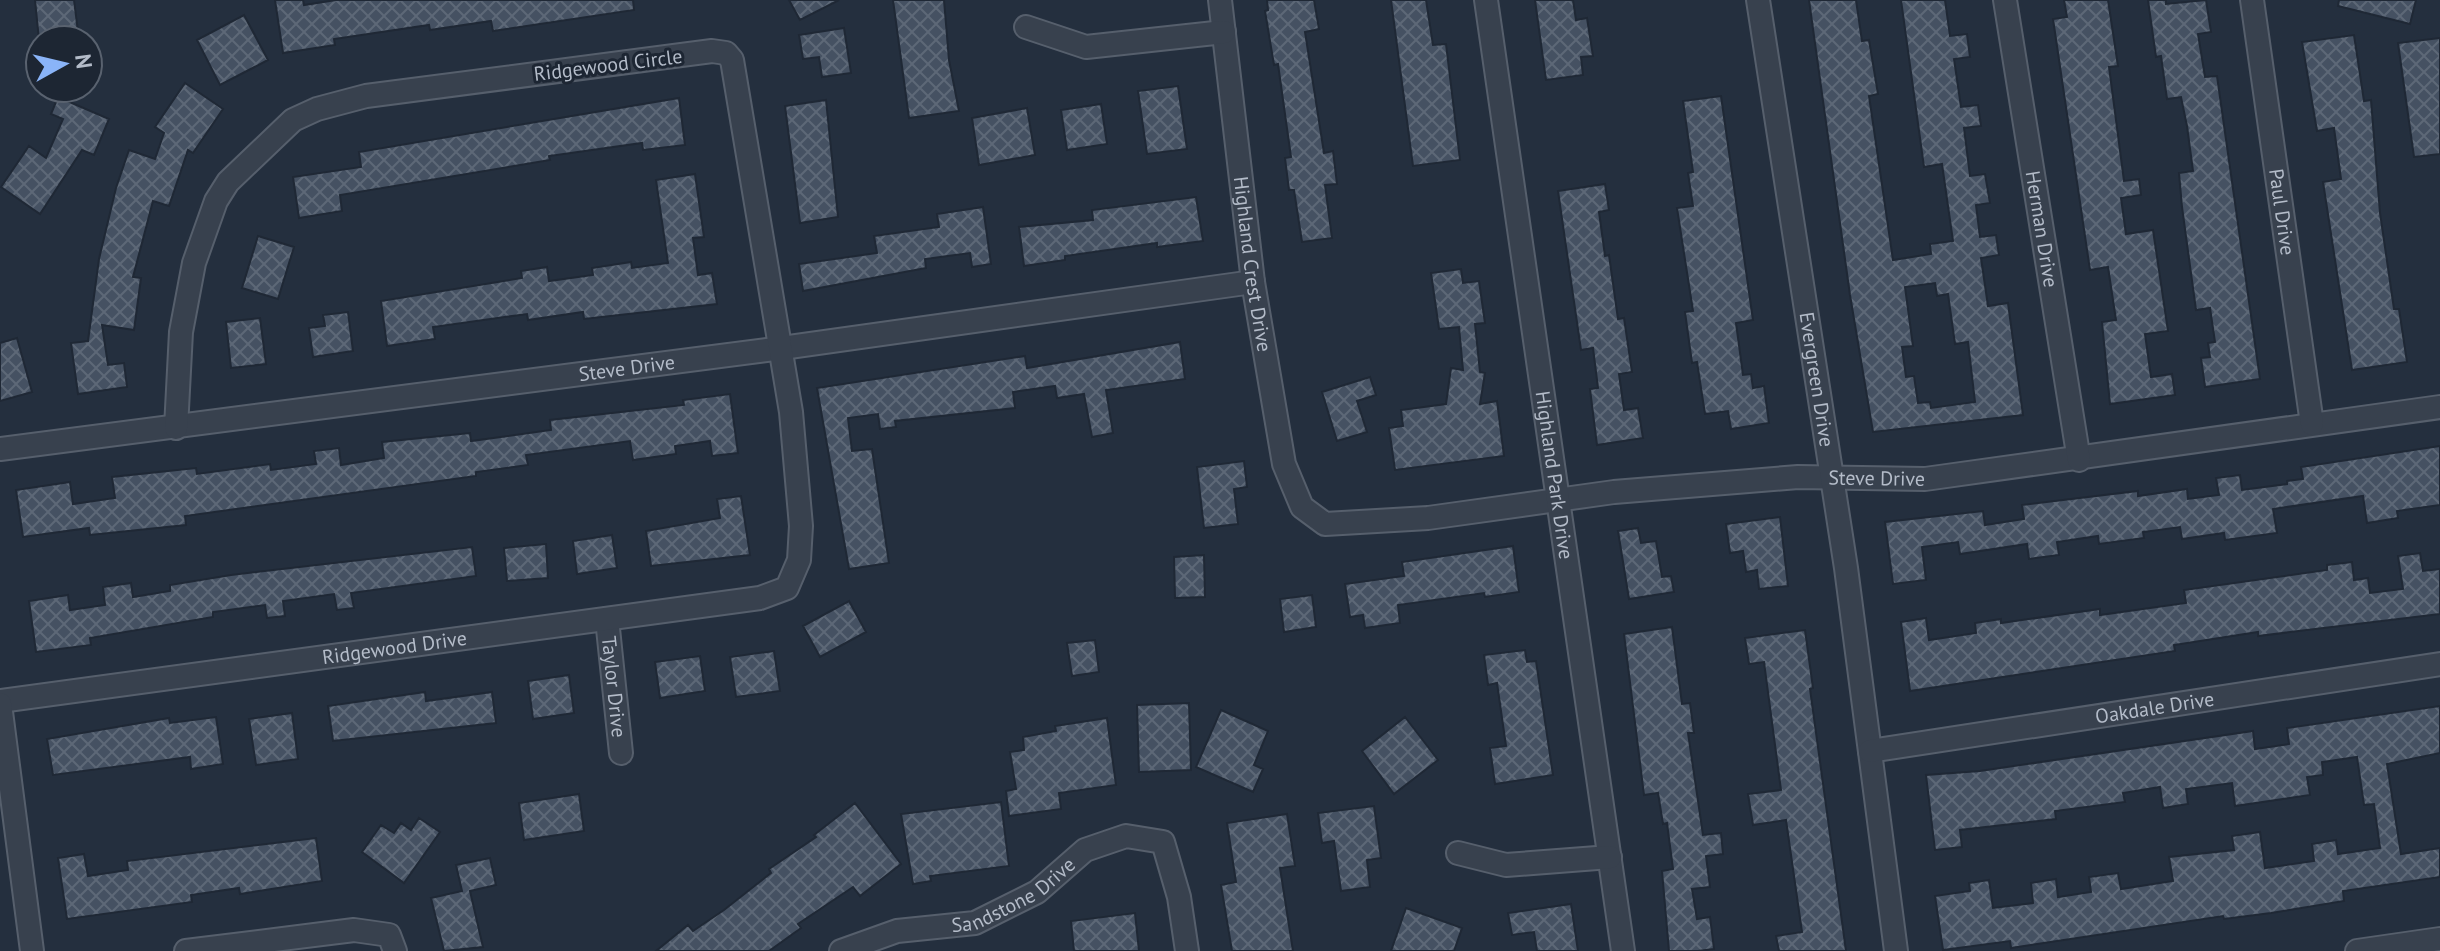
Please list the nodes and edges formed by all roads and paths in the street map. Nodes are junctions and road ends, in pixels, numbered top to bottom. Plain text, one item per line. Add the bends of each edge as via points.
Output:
1 (1220, 0) edge
2 (1486, 0) edge
3 (1758, 0) edge
4 (2005, 0) edge
5 (2252, 0) edge
6 (1026, 27) dead end
7 (1224, 32) junction
8 (1253, 282) junction
9 (782, 348) junction
10 (2440, 407) edge
11 (2312, 424) junction
12 (176, 428) junction
13 (0, 449) edge
14 (2079, 460) junction
15 (1833, 480) junction
16 (1558, 500) junction
17 (1313, 518) joint
18 (787, 588) joint
19 (607, 619) junction
20 (2440, 664) edge
21 (0, 703) edge
22 (1870, 751) junction
23 (621, 753) dead end
24 (1458, 853) dead end
25 (1610, 857) junction
26 (2440, 939) edge
27 (392, 943) edge
28 (32, 951) edge
29 (186, 951) edge
30 (841, 951) edge
31 (1187, 951) edge
32 (1623, 951) edge
33 (1896, 951) edge
34 (2357, 951) edge

1 - 7 street, Highland Crest Drive
2 - 16 street, Highland Park Drive
3 - 15 street, Evergreen Drive
4 - 14 street, Herman Drive
5 - 11 street, Paul Drive
6 - 7 street via 1086,47
7 - 8 street, Highland Crest Drive
8 - 9 street, Steve Drive
8 - 17 street, Highland Crest Drive via 1284,464 1292,490
9 - 12 street, Steve Drive
9 - 12 street, Ridgewood Circle via 740,89 726,53 366,96 293,120 228,182 216,201 186,305
9 - 18 street, Ridgewood Circle via 801,526 799,560
10 - 11 street, Steve Drive
11 - 14 street, Steve Drive
12 - 13 street, Steve Drive
14 - 15 street, Steve Drive via 1925,479
15 - 16 street, Steve Drive via 1798,477
15 - 22 street, Evergreen Drive
16 - 17 street, Steve Drive via 1355,524 1325,524
16 - 25 street, Highland Park Drive
18 - 19 street, Ridgewood Drive via 760,598
19 - 21 street, Ridgewood Drive
19 - 23 street, Taylor Drive
20 - 22 street, Oakdale Drive
21 - 28 street
22 - 33 street, Evergreen Drive
24 - 25 street via 1535,866
25 - 32 street, Highland Park Drive
26 - 34 street
27 - 29 street via 354,930
30 - 31 street, Sandstone Drive via 897,931 975,923 1037,892 1085,850 1126,836 1163,842

